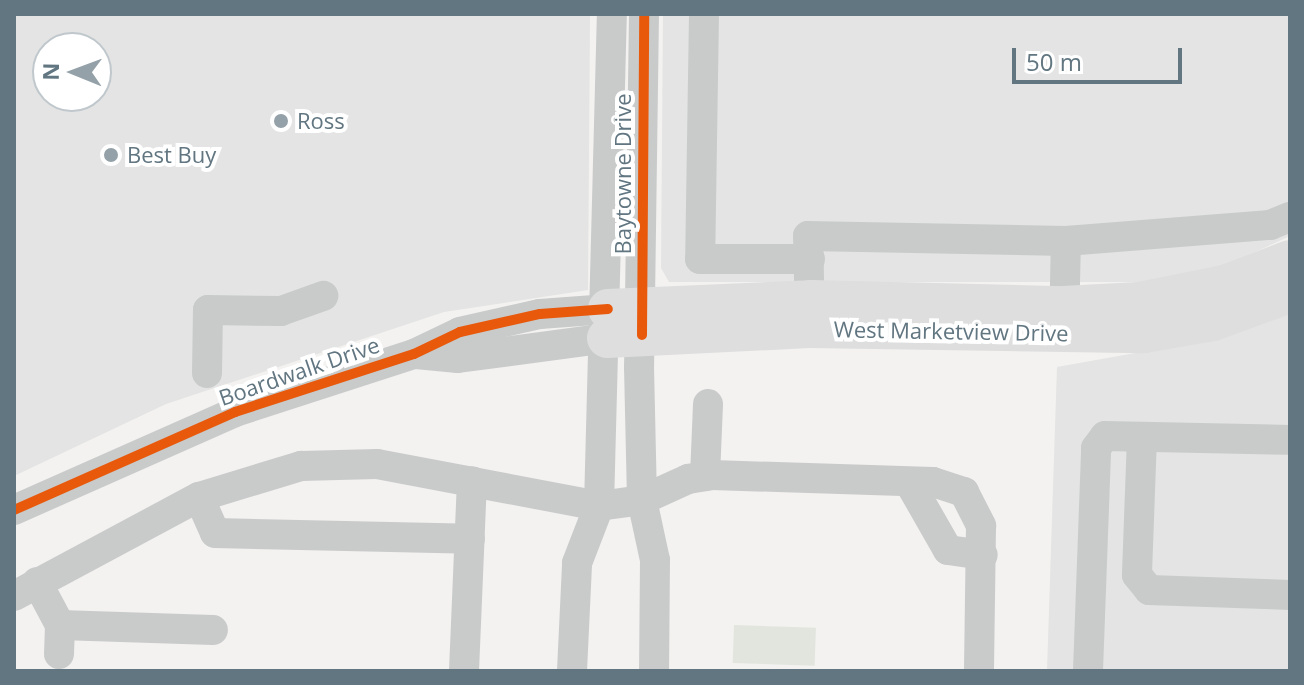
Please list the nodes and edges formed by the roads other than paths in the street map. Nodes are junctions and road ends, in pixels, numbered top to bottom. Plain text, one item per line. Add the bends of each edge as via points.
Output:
1 (612, 14) edge
2 (644, 14) edge
3 (704, 14) edge
4 (611, 106) junction
5 (644, 106) junction
6 (1290, 217) edge
7 (1066, 241) junction
8 (810, 259) junction
9 (1290, 260) edge
10 (1290, 293) edge
11 (323, 296) dead end
12 (810, 314) junction
13 (1064, 320) junction
14 (625, 322) junction
15 (207, 373) dead end
16 (708, 404) dead end
17 (1142, 437) junction
18 (1290, 440) edge
19 (705, 476) junction
20 (472, 481) junction
21 (909, 482) junction
22 (199, 497) junction
23 (642, 500) junction
24 (599, 506) junction
25 (14, 510) edge
26 (470, 539) junction
27 (983, 555) junction
28 (26, 589) edge
29 (1290, 595) edge
30 (213, 630) dead end
31 (464, 671) edge
32 (572, 671) edge
33 (654, 671) edge
34 (979, 671) edge
35 (1088, 671) edge

1 - 4 street, Baytowne Drive
2 - 5 street, Baytowne Drive
3 - 8 street via 700,259
4 - 5 street
4 - 14 street, Baytowne Drive
5 - 14 street, Baytowne Drive
6 - 7 street via 1270,225
7 - 8 street via 808,236
7 - 13 street
8 - 12 street
9 - 13 main road, West Marketview Drive via 1187,295
10 - 13 main road, West Marketview Drive via 1213,321 1144,333
11 - 15 street via 281,311 208,310
12 - 13 main road, West Marketview Drive
12 - 14 main road, West Marketview Drive
14 - 23 street, Baytowne Drive
14 - 24 street, Baytowne Drive
14 - 25 street, Boardwalk Drive via 458,358 414,354 235,412
16 - 19 street
17 - 18 street
17 - 29 street via 1137,575 1149,590
17 - 35 street via 1105,436 1096,448
19 - 21 street
19 - 23 street
20 - 22 street via 339,462 260,475
20 - 24 street
20 - 26 street
21 - 27 street via 948,550
21 - 27 street via 964,492 981,526
22 - 26 street via 215,533
22 - 28 street
23 - 24 street
23 - 33 street, Baytowne Drive via 655,560
24 - 32 street, Baytowne Drive via 577,563
26 - 31 street
27 - 34 street
28 - 30 street via 60,639

